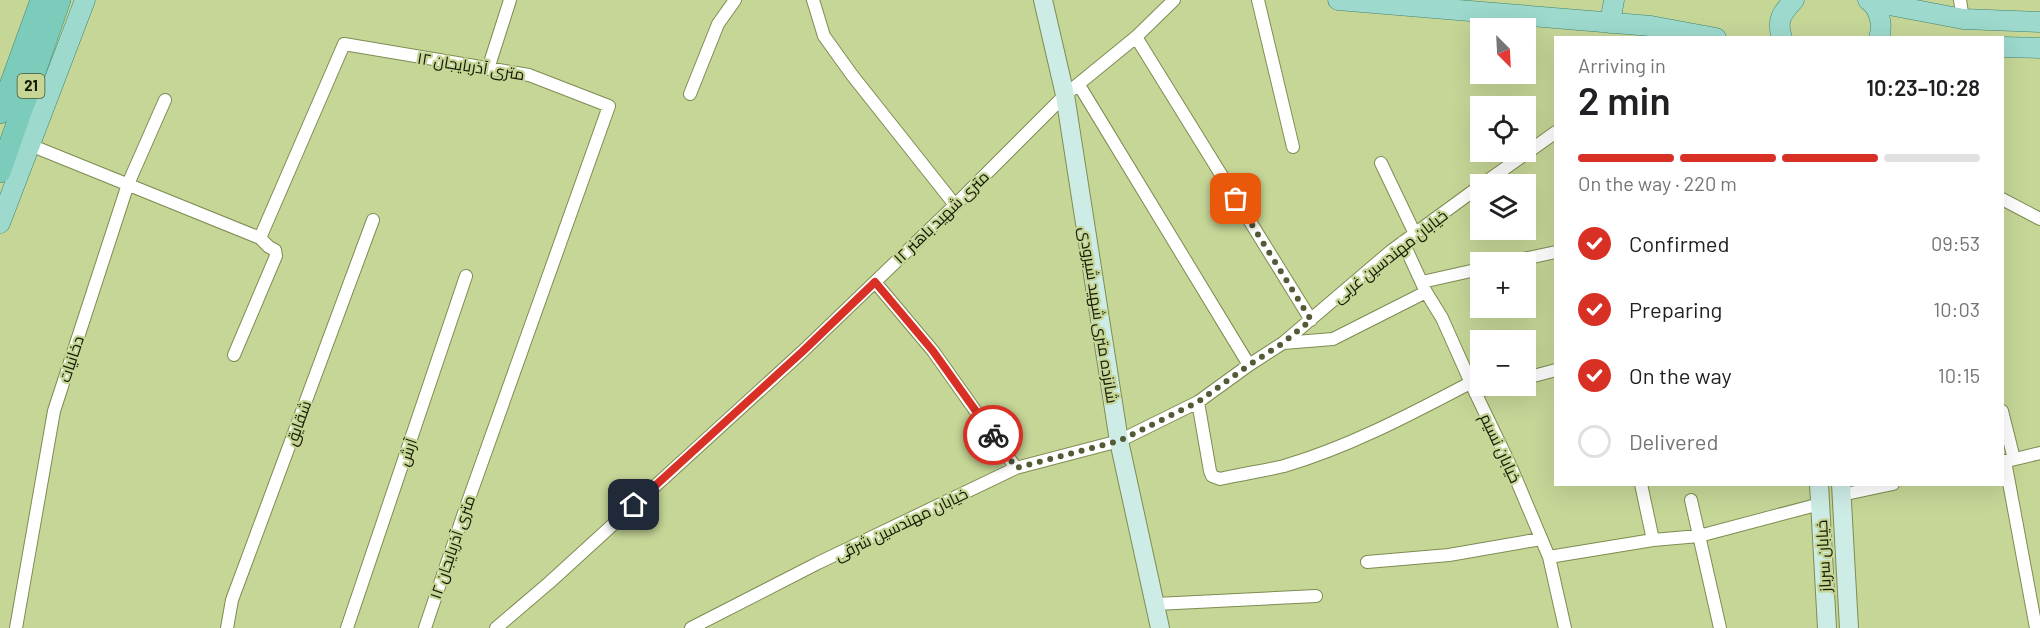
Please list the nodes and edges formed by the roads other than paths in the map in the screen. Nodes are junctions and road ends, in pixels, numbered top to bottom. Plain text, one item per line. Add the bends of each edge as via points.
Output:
1 (33, 0) edge
2 (41, 0) edge
3 (60, 0) edge
4 (85, 0) edge
5 (510, 0) edge
6 (735, 0) edge
7 (813, 0) edge
8 (1043, 0) edge
9 (1174, 0) edge
10 (1258, 0) edge
11 (1338, 0) edge
12 (1614, 0) edge
13 (1794, 0) edge
14 (1870, 1) edge
15 (1961, 9) edge
16 (2040, 22) edge
17 (1610, 23) junction
18 (1646, 32) edge
19 (1701, 36) edge
20 (1781, 36) edge
21 (1879, 36) edge
22 (1136, 37) junction
23 (2004, 47) edge
24 (2040, 48) edge
25 (488, 69) junction
26 (0, 85) edge
27 (1072, 90) junction
28 (690, 94) dead end
29 (165, 100) dead end
30 (0, 113) edge
31 (1554, 133) edge
32 (30, 145) junction
33 (1293, 147) dead end
34 (1381, 163) dead end
35 (0, 172) edge
36 (1497, 174) edge
37 (128, 184) junction
38 (1470, 194) edge
39 (2004, 200) edge
40 (955, 205) junction
41 (2040, 219) edge
42 (373, 220) dead end
43 (0, 223) edge
44 (1415, 234) junction
45 (261, 238) junction
46 (1404, 242) junction
47 (1554, 252) edge
48 (1536, 256) edge
49 (1470, 272) edge
50 (466, 276) dead end
51 (875, 282) junction
52 (1424, 287) junction
53 (1311, 320) junction
54 (1283, 343) junction
55 (234, 355) dead end
56 (1249, 365) junction
57 (1554, 371) edge
58 (1536, 375) edge
59 (1470, 383) edge
60 (1470, 389) edge
61 (1476, 396) edge
62 (1198, 402) junction
63 (2004, 431) edge
64 (1119, 441) junction
65 (2040, 453) edge
66 (2007, 460) edge
67 (1016, 468) junction
68 (1641, 486) edge
69 (1819, 486) edge
70 (1876, 486) edge
71 (1841, 490) edge
72 (1691, 500) dead end
73 (1820, 504) junction
74 (1699, 536) junction
75 (1541, 539) junction
76 (1653, 540) junction
77 (1549, 557) junction
78 (1367, 562) dead end
79 (1316, 596) dead end
80 (1156, 604) junction
81 (16, 628) edge
82 (227, 628) edge
83 (347, 628) edge
84 (425, 628) edge
85 (496, 628) edge
86 (691, 628) edge
87 (1160, 628) edge
88 (1565, 628) edge
89 (1720, 628) edge
90 (1827, 628) edge
91 (1849, 628) edge
92 (2036, 628) edge

1 - 26 main road
2 - 30 highway, 21
3 - 35 highway, 21
4 - 32 main road
5 - 25 street
6 - 28 street via 718,24
7 - 40 street via 824,36
8 - 27 main road, شانزده متری شهید شیرودی
9 - 22 street, ۱۲ متری شهید باهنر
10 - 33 street
11 - 17 main road
12 - 17 main road
13 - 20 main road via 1783,12 1778,27
14 - 15 main road
14 - 21 main road via 1879,14
15 - 16 main road
17 - 18 main road
18 - 19 main road
22 - 27 street, ۱۲ متری شهید باهنر
22 - 53 street
23 - 24 main road
25 - 45 street, ۱۲ متری آذربایجان via 344,44
25 - 84 street, ۱۲ متری آذربایجان via 529,75 609,106
27 - 40 street, ۱۲ متری شهید باهنر
27 - 56 street
27 - 64 main road, شانزده متری شهید شیرودی
29 - 37 street, دخانیات
31 - 36 street, خیابان مهندسین غربی
32 - 37 street
32 - 43 main road
34 - 44 street
37 - 45 street
37 - 81 street, دخانیات via 54,411
38 - 44 street, خیابان مهندسین غربی
39 - 41 street
40 - 51 street, ۱۲ متری شهید باهنر
42 - 82 street, شقایق via 232,600
44 - 46 street, خیابان مهندسین غربی
45 - 55 street via 275,250 276,256
46 - 52 street, خیابان نسیم
46 - 53 street, خیابان مهندسین غربی
47 - 48 street
49 - 52 street
50 - 83 street, آرش
51 - 67 street via 933,351
51 - 85 street, ۱۲ متری شهید باهنر
52 - 54 street via 1333,339
52 - 59 street, خیابان نسیم
53 - 54 street, خیابان مهندسین غربی
54 - 56 street, خیابان مهندسین غربی
56 - 62 street, خیابان مهندسین غربی
57 - 58 street
60 - 62 street via 1314,456 1220,479 1210,471
61 - 75 street, خیابان نسیم
62 - 64 street, خیابان مهندسین غربی
63 - 66 street
64 - 67 street, خیابان مهندسین شرقی
64 - 80 main road, شانزده متری شهید شیرودی
65 - 66 street
66 - 92 street
67 - 86 street, خیابان مهندسین شرقی
68 - 76 street
69 - 73 main road, خیابان سرباز
70 - 71 street
71 - 91 main road, خیابان سرباز
72 - 74 street
73 - 74 street
73 - 90 main road, خیابان سرباز
74 - 76 street
74 - 89 street
75 - 77 street, خیابان نسیم
75 - 78 street via 1449,555
76 - 77 street
77 - 88 street, خیابان نسیم
79 - 80 street
80 - 87 main road, شانزده متری شهید شیرودی

